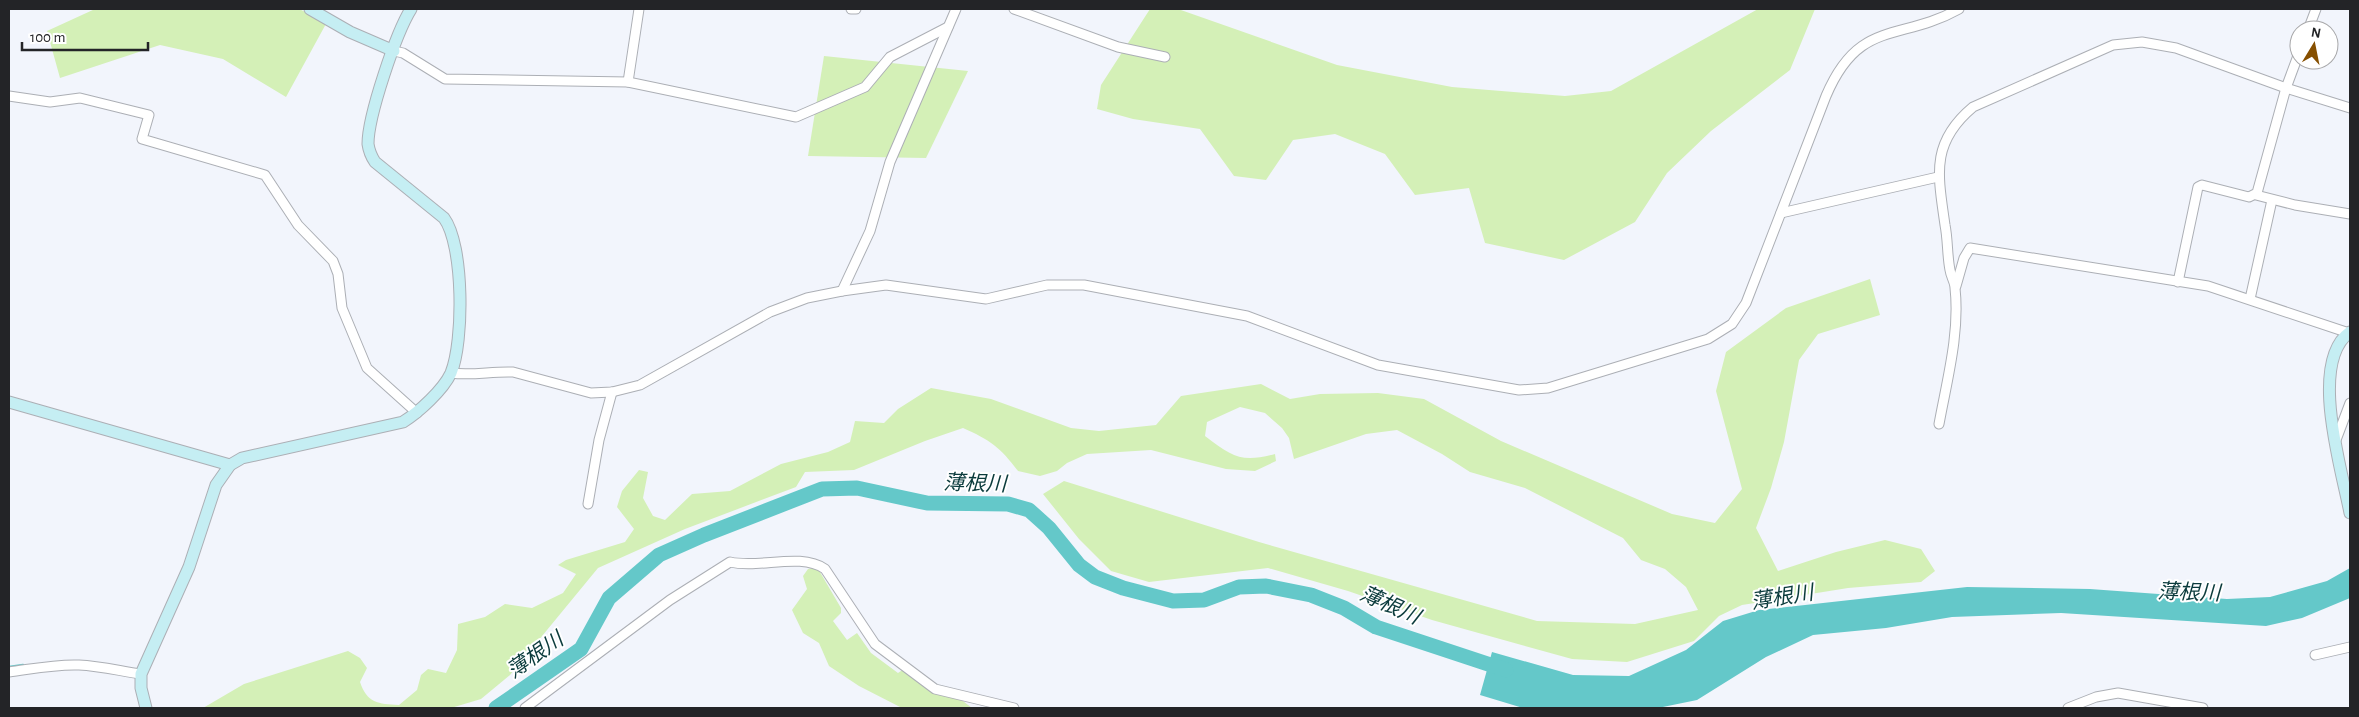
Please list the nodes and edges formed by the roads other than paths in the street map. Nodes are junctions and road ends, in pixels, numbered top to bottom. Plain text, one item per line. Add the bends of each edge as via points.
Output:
1 (310, 9) edge
2 (411, 9) edge
3 (639, 9) edge
4 (851, 9) edge
5 (856, 9) edge
6 (956, 9) edge
7 (1014, 9) edge
8 (1959, 9) edge
9 (948, 27) junction
10 (394, 51) junction
11 (1165, 57) dead end
12 (2293, 70) edge
13 (628, 82) junction
14 (2286, 88) junction
15 (9, 96) edge
16 (2350, 108) edge
17 (1938, 177) junction
18 (2256, 195) junction
19 (2272, 200) junction
20 (1781, 213) junction
21 (2350, 214) edge
22 (2178, 282) junction
23 (1956, 286) junction
24 (842, 291) junction
25 (2250, 299) junction
26 (2349, 335) edge
27 (451, 373) junction
28 (612, 392) junction
29 (9, 402) edge
30 (2350, 403) edge
31 (417, 413) junction
32 (1940, 424) dead end
33 (2336, 440) junction
34 (230, 465) junction
35 (588, 504) dead end
36 (2350, 513) edge
37 (2350, 647) edge
38 (2315, 655) dead end
39 (9, 672) edge
40 (141, 674) junction
41 (146, 708) edge
42 (525, 708) edge
43 (1014, 708) edge
44 (2068, 708) edge
45 (2203, 708) edge

1 - 10 street via 350,32
2 - 10 street
3 - 13 street
4 - 5 street
6 - 9 street
7 - 11 street via 1118,47
8 - 20 street via 1945,17 1882,34 1847,59 1834,77
9 - 13 street via 890,57 865,87 796,117
9 - 24 street via 890,162 870,231
10 - 13 street via 403,53 445,79
10 - 27 street via 382,81 369,150 375,162 444,218 451,231 460,289
12 - 14 street
14 - 16 street
14 - 17 street via 2176,48 2142,42 2113,45 1973,107 1955,124 1944,141
14 - 18 street
15 - 31 street via 50,102 80,98 149,115 142,139 266,175 298,224 333,260 342,308 367,368
17 - 20 street
17 - 23 street via 1950,271
18 - 19 street
18 - 22 street via 2250,197 2202,185 2198,187
19 - 21 street
19 - 25 street
20 - 24 street via 1744,309 1722,332 1708,339 1534,390 1398,370 1247,316 1084,285 1047,285 986,300 897,286
22 - 23 street via 1970,248
22 - 25 street via 2208,286
23 - 32 street via 1955,333
24 - 28 street via 807,298 770,312 640,385
25 - 26 street
26 - 33 street via 2334,355 2330,380 2330,408
27 - 28 street via 470,376 513,372 591,393
27 - 31 street
28 - 35 street via 599,440
29 - 34 street
30 - 33 street
31 - 34 street via 403,422 242,458
33 - 36 street
34 - 40 street via 216,485 189,568
37 - 38 street
39 - 40 street via 78,665
40 - 41 street
42 - 43 street via 670,600 730,562 745,565 789,561 817,563 825,569 875,644 936,689
44 - 45 street via 2118,693

